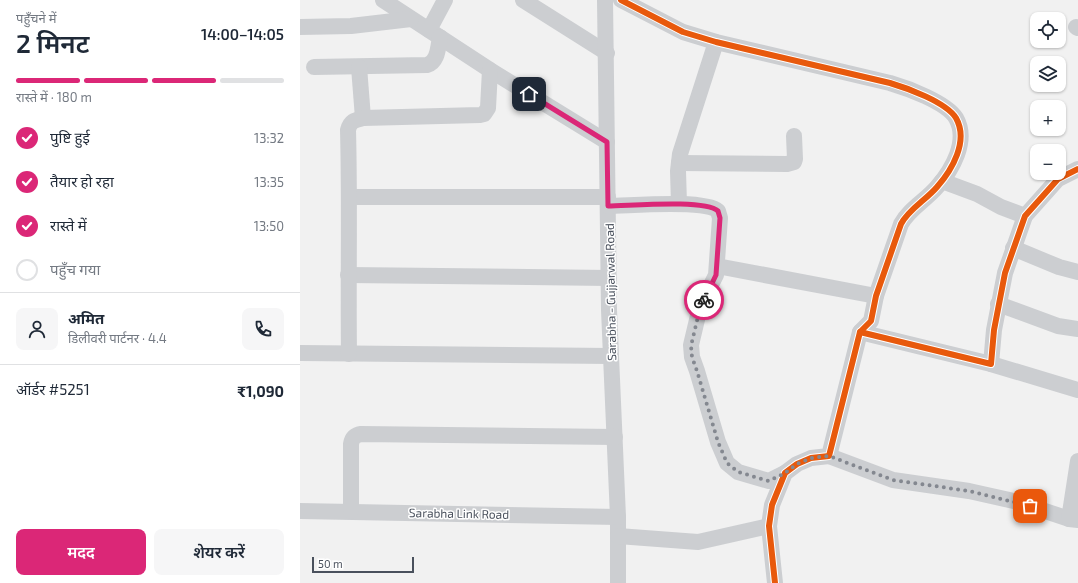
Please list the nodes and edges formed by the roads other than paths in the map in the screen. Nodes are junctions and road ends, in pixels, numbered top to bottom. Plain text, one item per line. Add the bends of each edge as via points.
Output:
1 (383, 0) edge
2 (445, 0) edge
3 (523, 0) edge
4 (605, 0) edge
5 (621, 0) edge
6 (411, 19) junction
7 (300, 27) edge
8 (434, 34) junction
9 (716, 42) junction
10 (607, 53) junction
11 (314, 67) dead end
12 (359, 67) junction
13 (490, 70) junction
14 (363, 118) junction
15 (794, 136) dead end
16 (607, 142) junction
17 (679, 163) junction
18 (1078, 169) edge
19 (942, 181) junction
20 (350, 197) junction
21 (608, 202) junction
22 (679, 204) junction
23 (1025, 216) junction
24 (1013, 248) junction
25 (717, 266) junction
26 (1078, 272) edge
27 (348, 275) junction
28 (609, 278) junction
29 (876, 296) junction
30 (998, 304) junction
31 (1078, 329) edge
32 (860, 332) junction
33 (300, 353) edge
34 (349, 354) junction
35 (611, 356) junction
36 (991, 364) junction
37 (1078, 390) edge
38 (614, 437) junction
39 (829, 456) junction
40 (1078, 461) edge
41 (785, 473) junction
42 (1075, 500) edge
43 (300, 510) edge
44 (351, 511) junction
45 (618, 517) junction
46 (1073, 519) edge
47 (769, 526) junction
48 (618, 536) junction
49 (618, 583) edge
50 (775, 583) edge

1 - 6 street
2 - 8 street
3 - 10 street
4 - 10 street, Sarabha - Gujjarwal Road
5 - 9 street via 683,32
6 - 7 street via 351,26
6 - 8 street
8 - 12 street via 435,60 431,64
8 - 13 street
9 - 17 street
9 - 19 street via 890,83 909,89 947,109 956,117 961,138 952,166
10 - 16 street, Sarabha - Gujjarwal Road
11 - 12 street
12 - 14 street
13 - 14 street via 488,108 484,114
13 - 16 street
14 - 20 street via 352,122 348,130
15 - 17 street via 795,159 791,164
16 - 21 street, Sarabha - Gujjarwal Road
17 - 22 street
18 - 23 street via 1058,179
19 - 23 street
19 - 29 street via 925,200 904,217
20 - 21 street
20 - 27 street
21 - 22 street
21 - 28 street, Sarabha - Gujjarwal Road
22 - 25 street via 711,206 718,211 720,218
23 - 24 street
24 - 26 street via 1058,267
24 - 30 street
25 - 29 street
25 - 41 street via 716,275 700,308 691,346 692,357 718,442 727,463 738,472 769,481
27 - 28 street
27 - 34 street
28 - 35 street, Sarabha - Gujjarwal Road
29 - 32 street via 871,321
30 - 31 street via 1058,326
30 - 36 street
32 - 36 street
32 - 39 street
33 - 34 street
34 - 35 street
35 - 38 street, Sarabha - Gujjarwal Road
36 - 37 street
38 - 44 street via 361,434 354,437 351,444
38 - 45 street, Sarabha - Gujjarwal Road
39 - 41 street via 811,458
39 - 46 street via 893,480 969,491 1018,502
40 - 42 street
41 - 47 street via 772,505
42 - 46 street
43 - 44 street, Sarabha Link Road
44 - 45 street, Sarabha Link Road
45 - 48 street, Sarabha - Gujjarwal Road
47 - 48 street via 698,542
47 - 50 street
48 - 49 street, Sarabha - Gujjarwal Road

